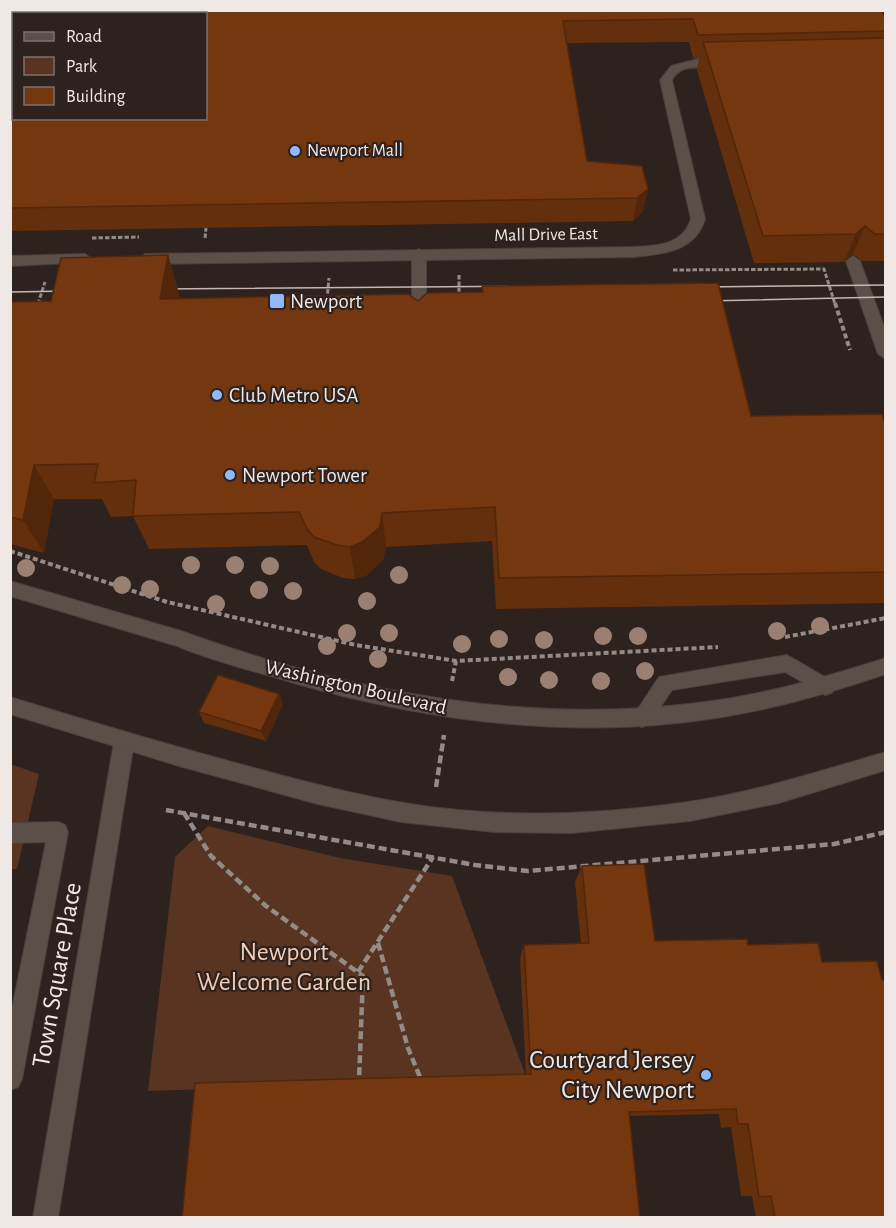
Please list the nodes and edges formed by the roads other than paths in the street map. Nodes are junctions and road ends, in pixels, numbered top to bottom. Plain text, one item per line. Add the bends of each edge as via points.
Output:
1 (741, 62) edge
2 (419, 255) junction
3 (95, 259) edge
4 (130, 259) edge
5 (10, 261) edge
6 (853, 261) edge
7 (419, 332) edge
8 (885, 354) edge
9 (10, 588) edge
10 (885, 666) edge
11 (825, 687) junction
12 (10, 705) edge
13 (642, 718) junction
14 (124, 742) junction
15 (885, 761) edge
16 (10, 833) edge
17 (10, 1079) edge
18 (45, 1218) edge

1 - 2 street, Mall Drive East via 689,64 668,74 667,86 698,219 684,241 662,249 633,252
2 - 4 street, Mall Drive East
2 - 7 street
3 - 5 street
6 - 8 street
9 - 13 street, Washington Boulevard via 202,648 399,701 508,716
10 - 11 street, Washington Boulevard
11 - 13 street, Washington Boulevard via 736,707
11 - 13 street via 787,663 666,683
12 - 14 street
14 - 15 street via 355,804 424,816 492,821 598,820 695,810 762,797
14 - 18 street, Town Square Place
16 - 17 street via 58,832

